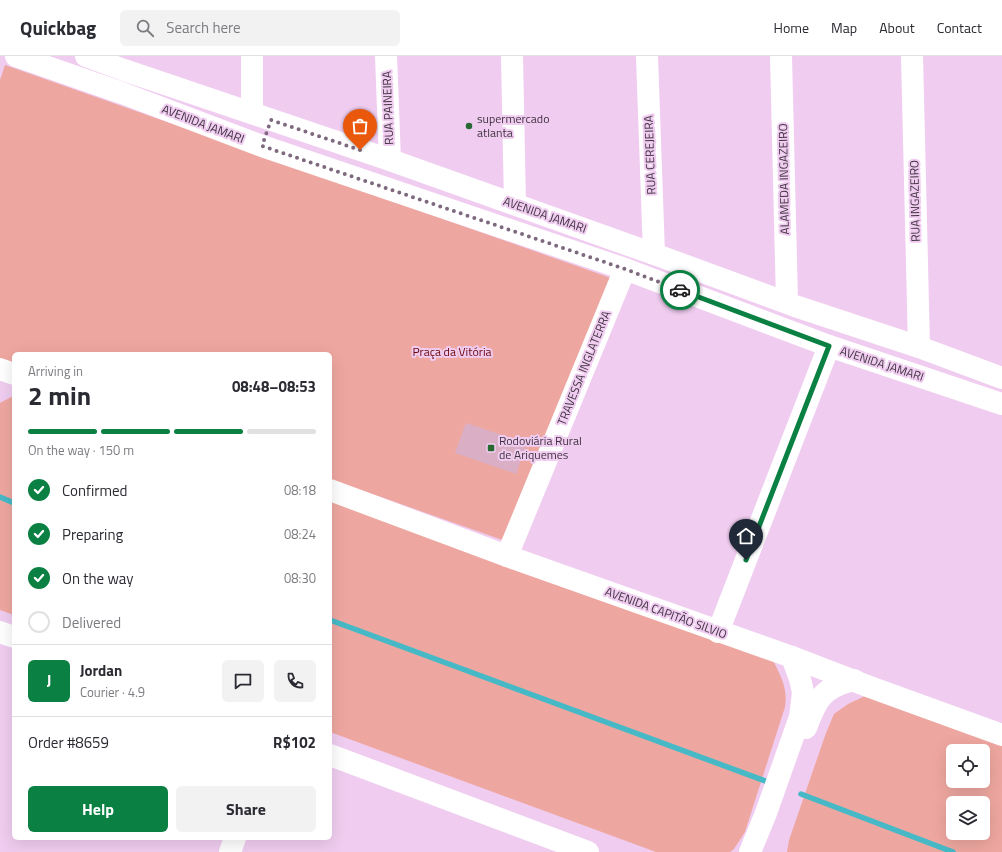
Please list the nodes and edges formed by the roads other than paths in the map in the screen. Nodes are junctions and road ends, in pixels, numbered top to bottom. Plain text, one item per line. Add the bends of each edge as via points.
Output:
1 (16, 56) edge
2 (86, 56) edge
3 (252, 56) edge
4 (386, 56) edge
5 (512, 56) edge
6 (647, 56) edge
7 (781, 56) edge
8 (912, 56) edge
9 (123, 63) edge
10 (262, 116) junction
11 (262, 146) junction
12 (390, 160) junction
13 (515, 204) junction
14 (654, 254) junction
15 (625, 269) junction
16 (791, 304) junction
17 (785, 330) junction
18 (829, 346) junction
19 (918, 346) junction
20 (0, 369) edge
21 (12, 373) edge
22 (12, 378) edge
23 (1002, 378) edge
24 (0, 379) edge
25 (1002, 404) edge
26 (332, 491) edge
27 (507, 556) junction
28 (0, 632) edge
29 (718, 632) junction
30 (12, 636) edge
31 (792, 657) junction
32 (854, 680) junction
33 (1002, 735) edge
34 (332, 755) edge
35 (234, 840) edge
36 (584, 851) edge
37 (230, 852) edge
38 (750, 852) edge
39 (763, 852) edge

1 - 11 main road, AVENIDA JAMARI
2 - 9 main road, AVENIDA JAMARI
3 - 10 main road
4 - 12 main road, RUA PAINEIRA
5 - 13 main road
6 - 14 main road, RUA CEREJEIRA
7 - 16 main road, ALAMEDA INGAZEIRO
8 - 19 main road, RUA INGAZEIRO
9 - 10 main road, AVENIDA JAMARI
10 - 11 main road
10 - 12 main road, AVENIDA JAMARI
11 - 15 main road, AVENIDA JAMARI
12 - 13 main road, AVENIDA JAMARI
13 - 14 main road, AVENIDA JAMARI
14 - 16 main road, AVENIDA JAMARI
15 - 17 main road, AVENIDA JAMARI
15 - 27 main road, TRAVESSA INGLATERRA
16 - 17 main road
16 - 19 main road, AVENIDA JAMARI
17 - 18 main road, AVENIDA JAMARI
18 - 25 main road, AVENIDA JAMARI
18 - 29 main road
19 - 23 main road, AVENIDA JAMARI
20 - 21 main road
22 - 24 main road
26 - 27 main road, AVENIDA CAPITÃO SILVIO
27 - 29 main road, AVENIDA CAPITÃO SILVIO
28 - 30 main road
29 - 31 main road, AVENIDA CAPITÃO SILVIO
31 - 32 main road, AVENIDA CAPITÃO SILVIO
31 - 38 main road via 803,692 800,717
32 - 33 main road, AVENIDA CAPITÃO SILVIO
32 - 39 main road via 839,684 821,695
34 - 36 main road
35 - 37 main road

